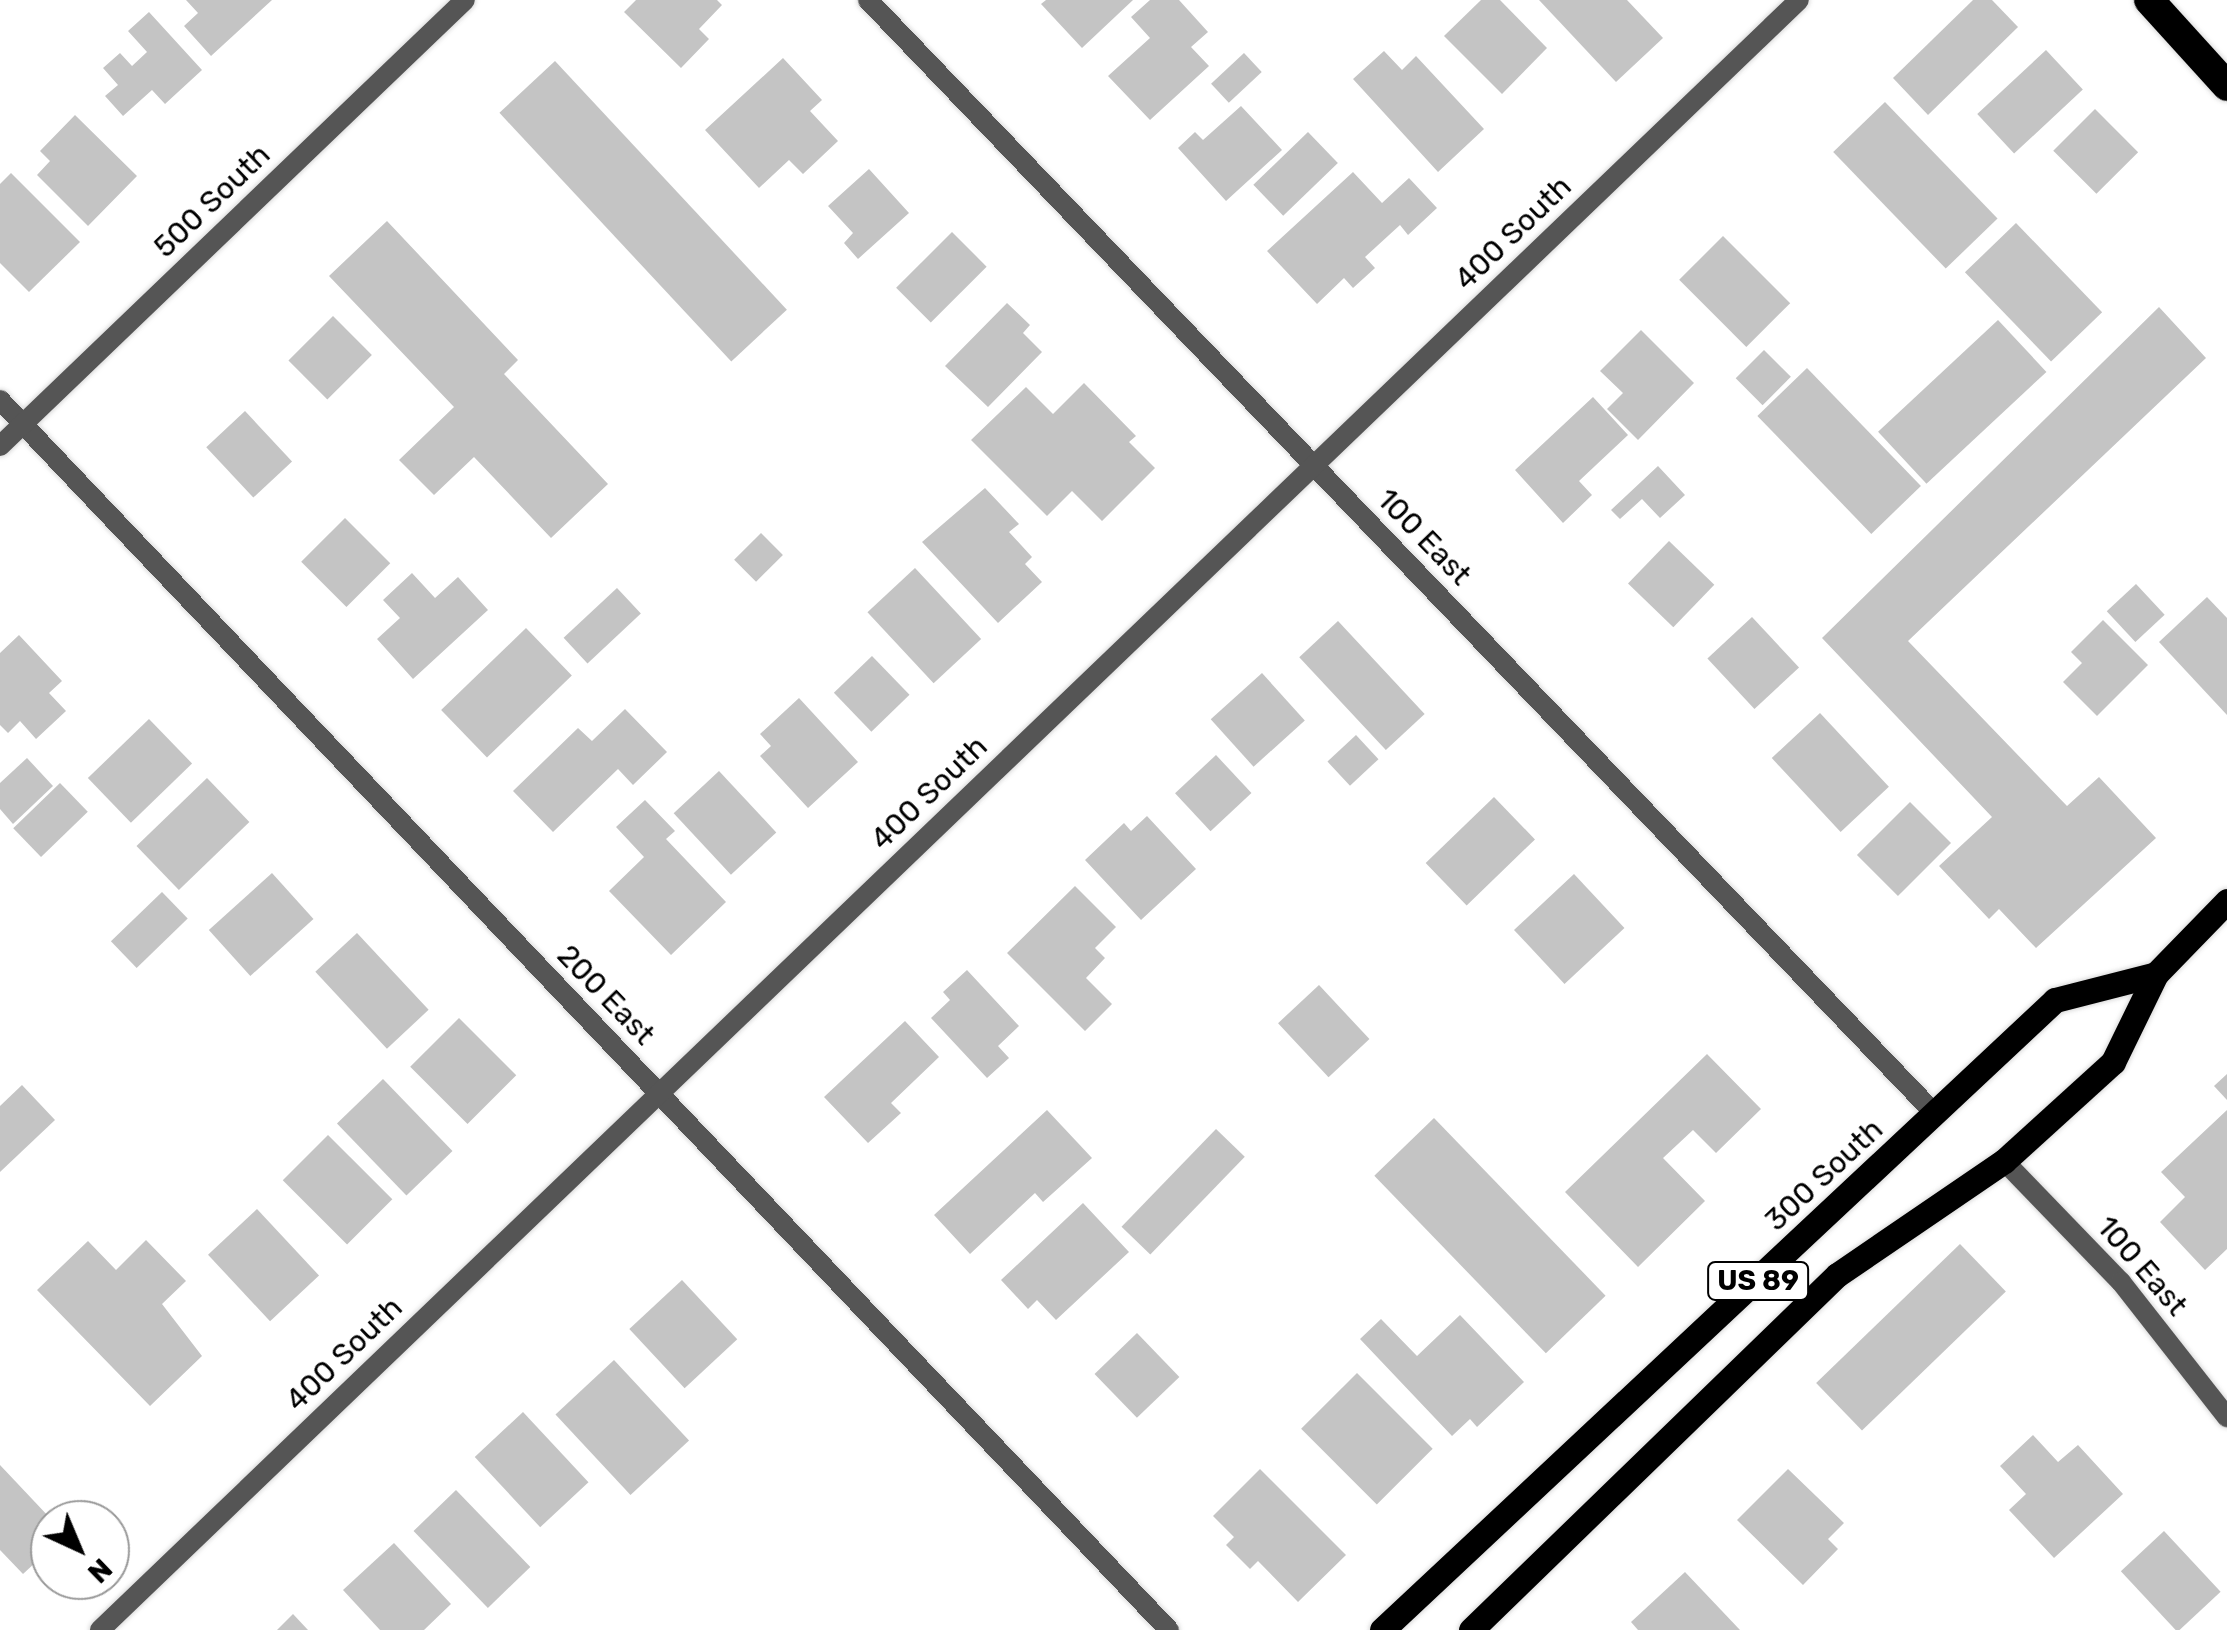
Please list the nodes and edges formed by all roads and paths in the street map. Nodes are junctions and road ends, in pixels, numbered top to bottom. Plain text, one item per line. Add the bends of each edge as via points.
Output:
1 (465, 0) edge
2 (868, 0) edge
3 (1799, 0) edge
4 (2149, 0) edge
5 (2227, 86) edge
6 (0, 400) edge
7 (23, 424) junction
8 (0, 446) edge
9 (1314, 466) junction
10 (2227, 901) edge
11 (2156, 974) junction
12 (659, 1094) junction
13 (1936, 1115) junction
14 (2004, 1160) junction
15 (2227, 1418) edge
16 (100, 1630) edge
17 (1169, 1630) edge
18 (1382, 1630) edge
19 (1471, 1630) edge

1 - 7 street, 500 South
2 - 9 street, 100 East
3 - 9 street, 400 South
4 - 5 highway
6 - 7 street, 200 East
7 - 8 street, 500 South
7 - 12 street, 200 East
9 - 12 street, 400 South
9 - 13 street, 100 East
10 - 11 main road, US 89
11 - 13 main road, 300 South / US 89 via 2056,1000
11 - 14 main road, US 89 via 2113,1062
12 - 16 street, 400 South
12 - 17 street, 200 East
13 - 18 main road, 300 South / US 89
14 - 15 street, 100 East via 2121,1282
14 - 19 main road, US 89 via 1837,1275

